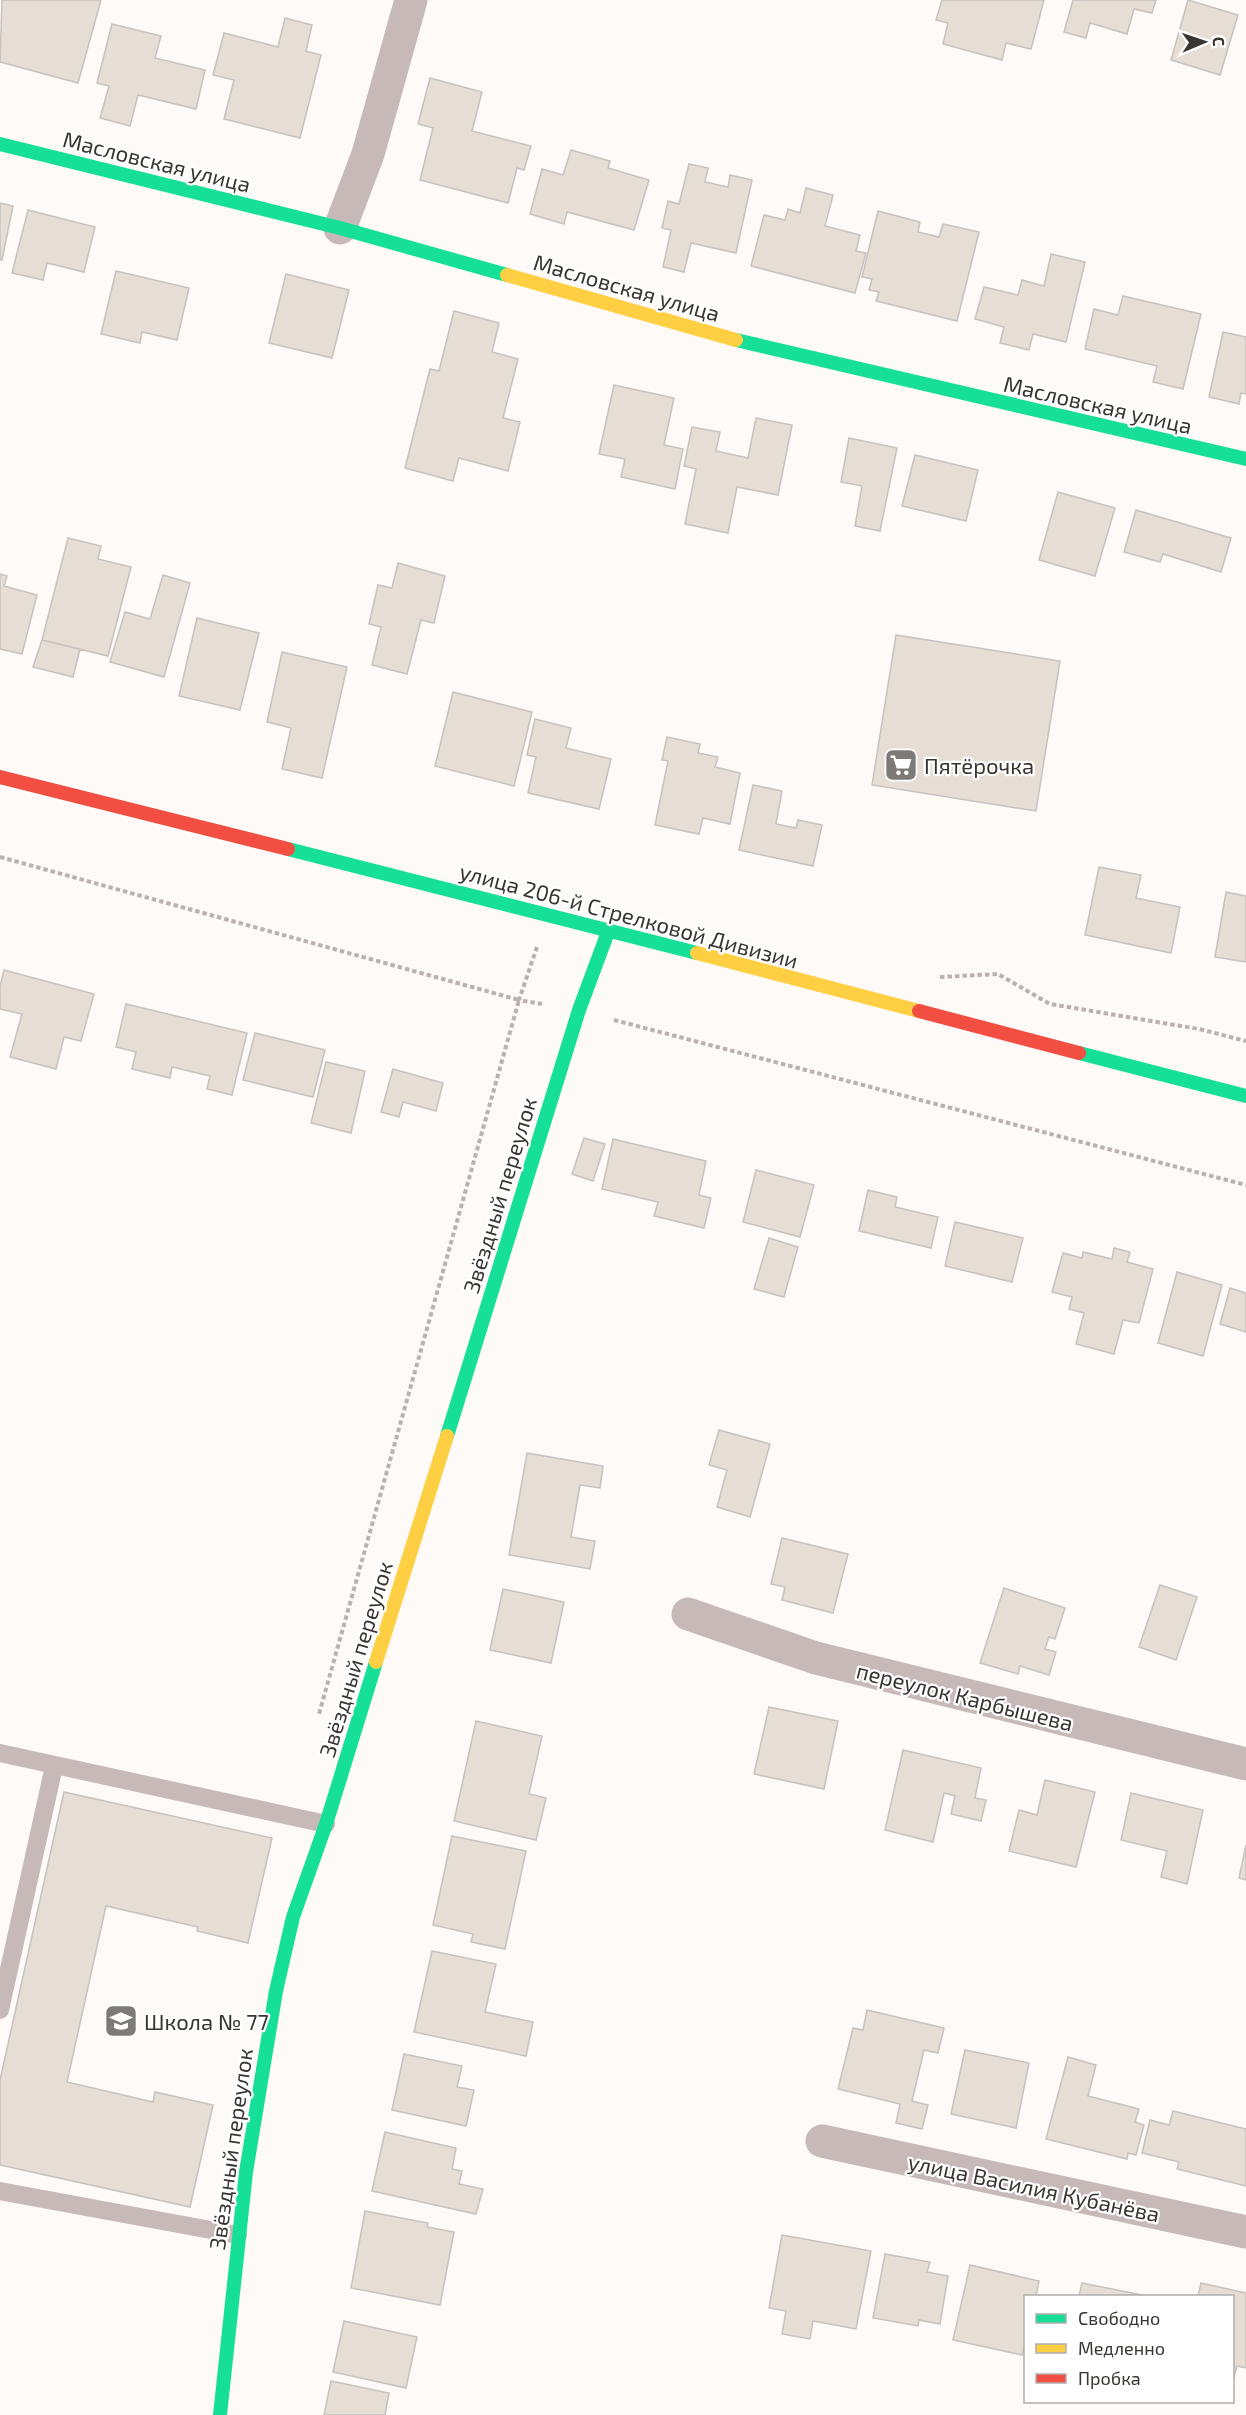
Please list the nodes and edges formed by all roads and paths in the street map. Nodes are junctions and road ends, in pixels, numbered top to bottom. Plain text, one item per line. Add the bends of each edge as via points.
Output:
1 (411, 0) edge
2 (0, 144) edge
3 (340, 228) junction
4 (1246, 459) edge
5 (0, 777) edge
6 (0, 857) edge
7 (549, 915) junction
8 (608, 932) junction
9 (519, 1000) junction
10 (579, 1010) junction
11 (1199, 1029) dead end
12 (1246, 1041) edge
13 (1246, 1096) edge
14 (1246, 1185) edge
15 (688, 1614) dead end
16 (316, 1724) dead end
17 (0, 1753) edge
18 (1246, 1764) edge
19 (54, 1766) junction
20 (326, 1824) junction
21 (0, 2010) edge
22 (822, 2141) dead end
23 (0, 2191) edge
24 (1246, 2232) edge
25 (238, 2235) junction
26 (220, 2415) edge

1 - 3 street via 368,154
2 - 3 street, Масловская улица
3 - 4 street, Масловская улица via 775,351
5 - 7 street, улица 206-й Стрелковой Дивизии
6 - 9 path
7 - 8 street, улица 206-й Стрелковой Дивизии
7 - 9 path
8 - 10 street, Звёздный переулок
8 - 13 street, улица 206-й Стрелковой Дивизии
9 - 10 path
9 - 16 path
10 - 14 path
10 - 20 street, Звёздный переулок
11 - 12 path
15 - 18 street, переулок Карбышева via 816,1658
17 - 19 lane
19 - 20 lane
19 - 21 lane
20 - 25 street, Звёздный переулок via 290,1929 261,2067
22 - 24 street, улица Василия Кубанёва
23 - 25 lane
25 - 26 street, Звёздный переулок

